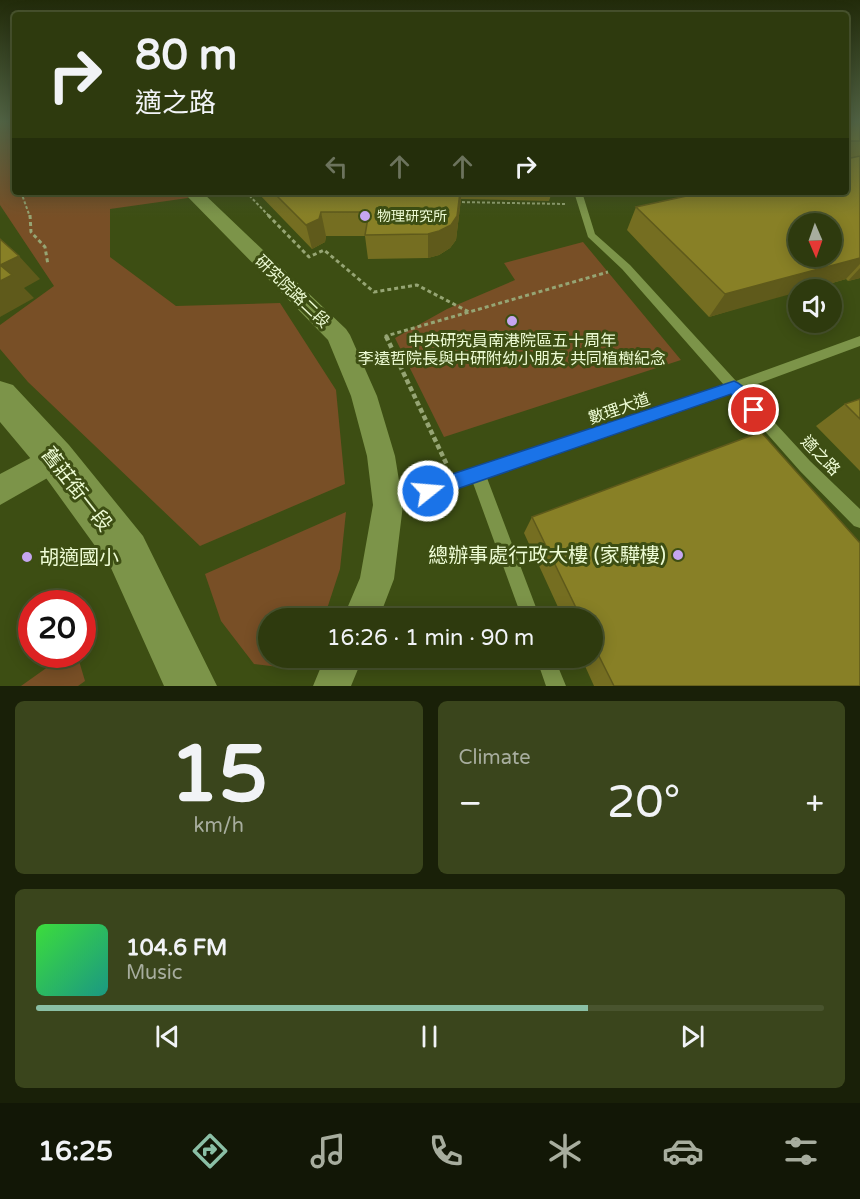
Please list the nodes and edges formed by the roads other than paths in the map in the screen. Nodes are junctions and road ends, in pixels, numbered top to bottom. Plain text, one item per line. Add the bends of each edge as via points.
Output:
1 (195, 195) edge
2 (579, 195) edge
3 (860, 341) edge
4 (734, 387) junction
5 (0, 396) edge
6 (55, 458) junction
7 (478, 475) junction
8 (0, 490) edge
9 (388, 505) junction
10 (860, 520) edge
11 (365, 608) edge
12 (527, 608) edge
13 (339, 668) edge
14 (549, 668) edge
15 (191, 686) edge
16 (332, 686) edge
17 (556, 686) edge

1 - 9 street, 研究院路二段 via 338,335 364,396 381,456
2 - 4 lane, 適之路 via 591,235 626,267
3 - 4 lane, 數理大道
4 - 7 lane, 數理大道
4 - 10 lane, 適之路
5 - 6 main road, 舊莊街一段
6 - 8 street
6 - 15 main road, 舊莊街一段 via 126,552
7 - 9 lane, 數理大道
7 - 12 lane
9 - 11 street, 研究院路二段 via 377,579
13 - 16 street
14 - 17 lane

